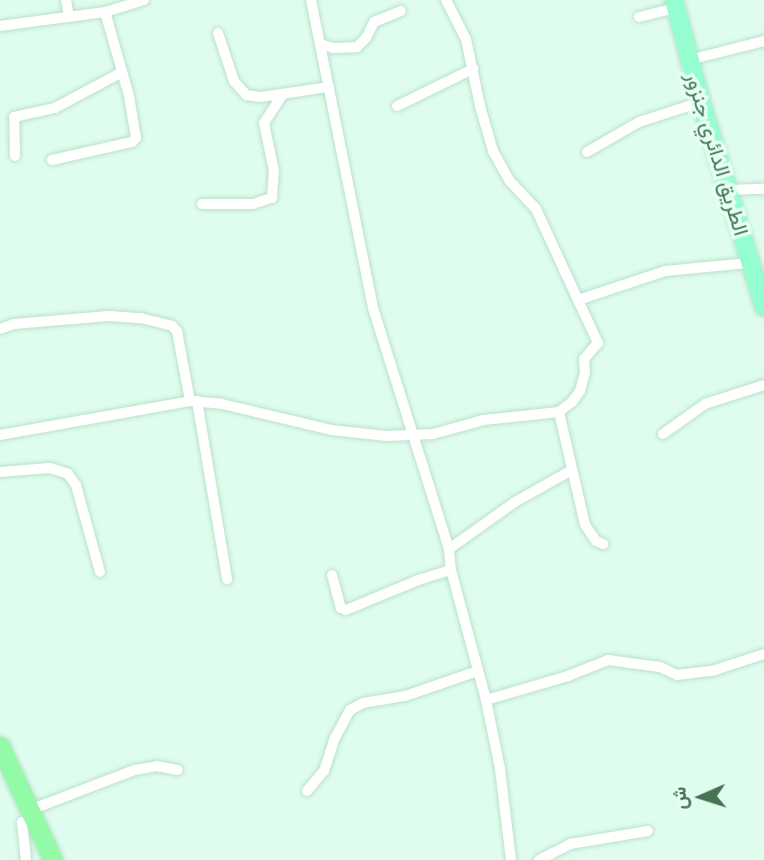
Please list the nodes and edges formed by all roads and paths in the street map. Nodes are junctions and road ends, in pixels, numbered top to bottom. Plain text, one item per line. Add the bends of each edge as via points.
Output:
1 (66, 0) edge
2 (144, 0) edge
3 (312, 0) edge
4 (446, 0) edge
5 (675, 4) edge
6 (401, 11) dead end
7 (105, 12) junction
8 (69, 17) junction
9 (639, 18) dead end
10 (0, 26) edge
11 (218, 33) dead end
12 (764, 41) edge
13 (320, 44) junction
14 (689, 60) junction
15 (473, 69) junction
16 (122, 72) junction
17 (329, 87) junction
18 (283, 94) junction
19 (701, 102) junction
20 (397, 106) dead end
21 (587, 152) dead end
22 (15, 156) dead end
23 (52, 160) dead end
24 (764, 188) edge
25 (727, 190) junction
26 (202, 204) dead end
27 (749, 263) junction
28 (761, 285) edge
29 (578, 300) junction
30 (764, 307) edge
31 (0, 329) edge
32 (764, 385) edge
33 (193, 401) junction
34 (559, 412) junction
35 (663, 434) dead end
36 (0, 435) edge
37 (413, 436) junction
38 (572, 470) junction
39 (0, 472) edge
40 (603, 544) dead end
41 (449, 549) junction
42 (451, 570) junction
43 (100, 572) dead end
44 (331, 575) dead end
45 (226, 579) dead end
46 (764, 654) edge
47 (478, 671) junction
48 (486, 700) junction
49 (0, 746) edge
50 (178, 770) dead end
51 (0, 775) edge
52 (307, 791) dead end
53 (26, 816) junction
54 (648, 831) dead end
55 (26, 860) edge
56 (38, 860) edge
57 (53, 860) edge
58 (511, 860) edge
59 (539, 860) edge

1 - 8 street
2 - 7 street
3 - 13 street
4 - 15 street via 464,31
5 - 9 street
5 - 14 main road, الطريق الدائري جنزور
6 - 13 street via 374,22 357,47
7 - 8 street
7 - 16 street
8 - 10 street
11 - 18 street via 234,81 246,95
12 - 14 street
13 - 17 street
14 - 19 main road, الطريق الدائري جنزور
15 - 20 street
15 - 29 street via 493,151 509,180 536,209
16 - 22 street via 55,108 14,117
16 - 23 street via 135,138 132,142
17 - 18 street
17 - 37 street via 373,308
18 - 26 street via 264,123 274,171 271,198 253,204
19 - 21 street via 628,127
19 - 25 main road, الطريق الدائري جنزور
24 - 25 street
25 - 27 main road, الطريق الدائري جنزور
27 - 28 main road, الطريق الدائري جنزور
27 - 29 street via 665,271
28 - 30 main road, الطريق الدائري جنزور
29 - 34 street via 598,343 584,359 580,391
31 - 33 street via 109,316 172,326
32 - 35 street via 705,404
33 - 36 street
33 - 37 street via 331,430
33 - 45 street
34 - 37 street via 484,420
34 - 38 street
37 - 41 street
38 - 40 street via 585,525
38 - 41 street via 514,502
39 - 43 street via 50,468 68,474 76,485
41 - 42 street
42 - 44 street via 346,610 341,608
42 - 47 street
46 - 48 street via 712,671 677,675 660,667 608,660
47 - 48 street
47 - 52 street via 350,710 338,729 324,771
48 - 58 street
49 - 53 highway
50 - 53 street via 157,766 135,769
51 - 53 highway
53 - 55 street
53 - 56 highway
53 - 57 highway
54 - 59 street via 570,844

